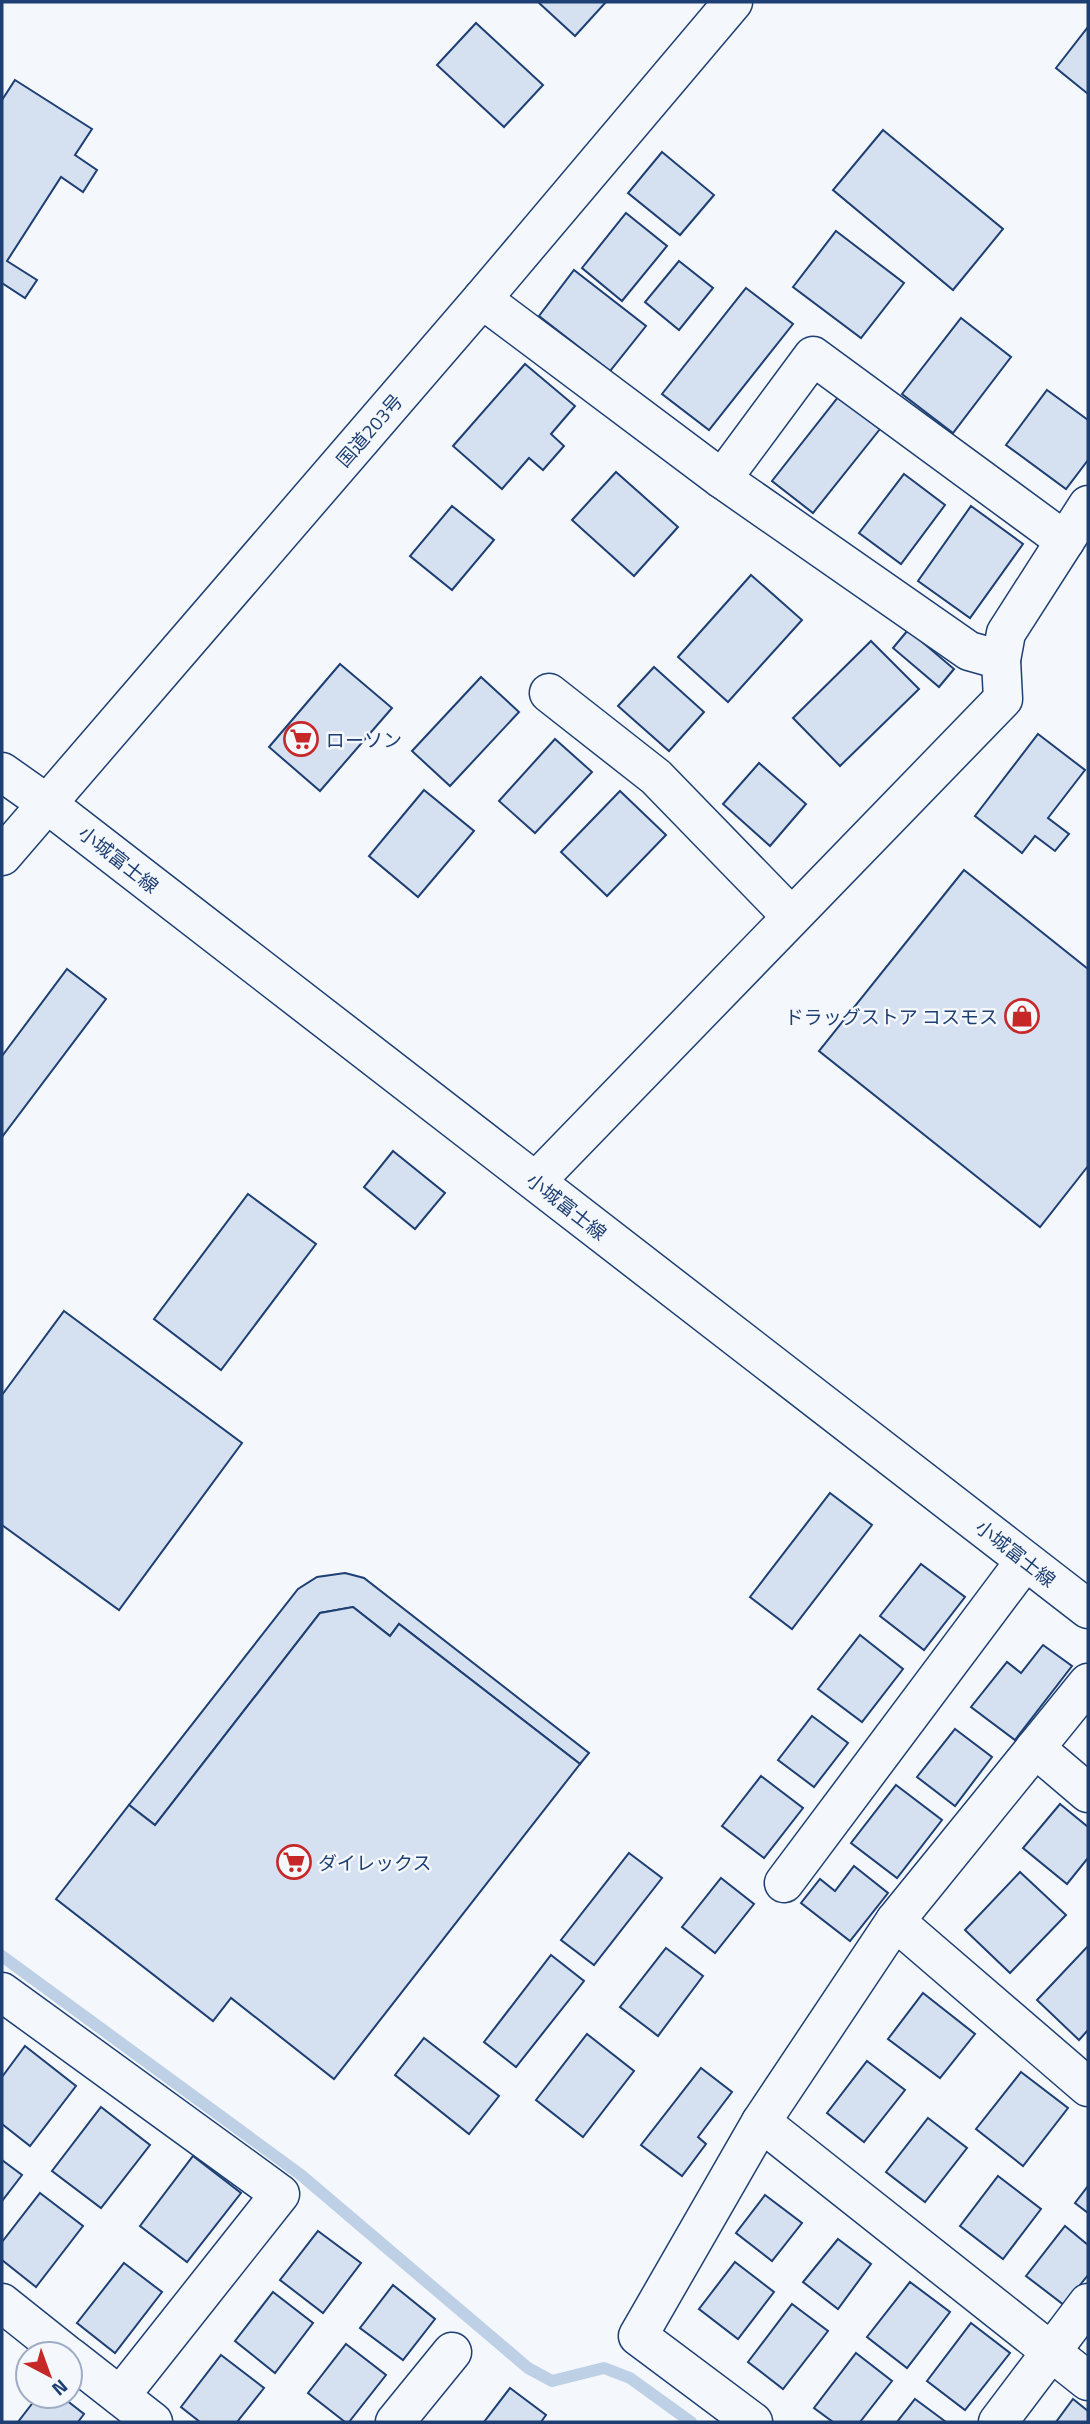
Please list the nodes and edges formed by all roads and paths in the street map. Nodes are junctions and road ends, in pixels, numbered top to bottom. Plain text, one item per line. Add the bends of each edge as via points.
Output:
1 (733, 2) edge
2 (482, 299) junction
3 (722, 479) junction
4 (1088, 505) edge
5 (1065, 541) junction
6 (1001, 660) junction
7 (549, 693) dead end
8 (2, 772) edge
9 (46, 803) junction
10 (2, 856) edge
11 (792, 916) junction
12 (536, 1181) junction
13 (1026, 1561) junction
14 (1088, 1609) edge
15 (1088, 1684) edge
16 (1035, 1748) junction
17 (1088, 1793) edge
18 (784, 1883) dead end
19 (895, 1921) junction
20 (7, 2006) edge
21 (1088, 2087) edge
22 (761, 2122) junction
23 (1088, 2303) edge
24 (2, 2304) edge
25 (49, 2340) edge
26 (1051, 2351) junction
27 (452, 2352) dead end
28 (84, 2368) edge
29 (1088, 2381) edge
30 (120, 2396) junction
31 (153, 2422) edge
32 (395, 2422) edge
33 (753, 2422) edge
34 (998, 2422) edge

1 - 2 main road, 国道203号
2 - 3 main road
2 - 9 main road, 国道203号
3 - 5 main road via 813,356
3 - 6 main road via 969,651
4 - 5 main road
5 - 6 main road via 1006,633
6 - 11 main road via 1003,698
7 - 11 main road via 656,777
8 - 9 main road, 小城富士線
9 - 10 main road, 国道203号
9 - 12 main road, 小城富士線
11 - 12 main road
12 - 13 main road, 小城富士線
13 - 14 main road, 小城富士線
13 - 18 main road
15 - 16 main road
16 - 17 main road
16 - 19 main road
19 - 21 main road
19 - 22 main road
20 - 30 main road via 280,2194
22 - 26 main road
22 - 33 main road via 638,2336
23 - 26 main road
24 - 25 main road
26 - 29 main road
26 - 34 main road
27 - 32 main road
28 - 30 main road
30 - 31 main road

